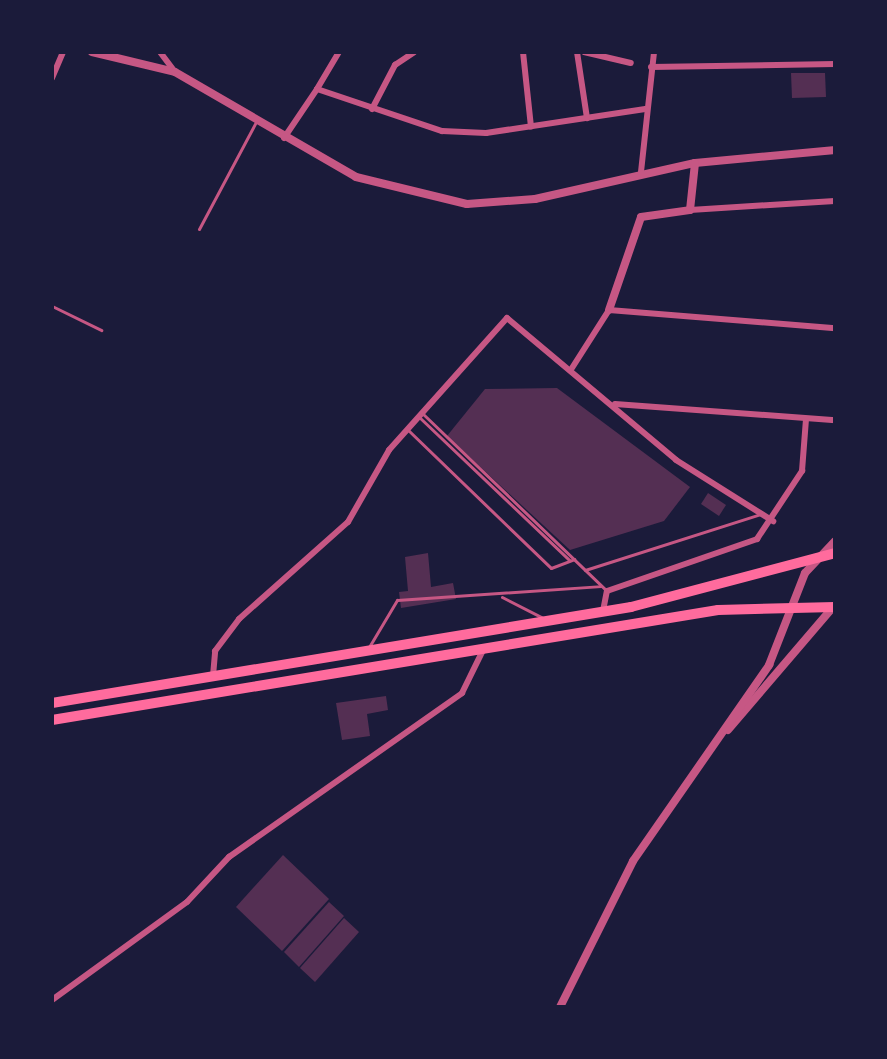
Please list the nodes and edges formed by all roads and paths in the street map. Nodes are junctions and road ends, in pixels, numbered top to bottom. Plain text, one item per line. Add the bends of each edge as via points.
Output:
1 (63, 52) edge
2 (92, 52) edge
3 (160, 52) edge
4 (339, 52) edge
5 (414, 52) edge
6 (523, 52) edge
7 (577, 52) edge
8 (584, 52) edge
9 (654, 52) edge
10 (631, 63) dead end
11 (835, 64) edge
12 (651, 67) junction
13 (175, 72) junction
14 (52, 78) edge
15 (317, 89) junction
16 (372, 109) junction
17 (645, 109) junction
18 (587, 118) junction
19 (256, 122) junction
20 (531, 127) junction
21 (284, 138) junction
22 (835, 150) edge
23 (695, 163) junction
24 (641, 172) junction
25 (835, 201) edge
26 (690, 210) junction
27 (199, 229) dead end
28 (52, 306) edge
29 (609, 310) junction
30 (835, 328) edge
31 (101, 330) dead end
32 (572, 368) junction
33 (613, 404) junction
34 (420, 414) junction
35 (806, 419) junction
36 (835, 420) edge
37 (407, 429) junction
38 (762, 514) junction
39 (773, 521) junction
40 (835, 541) edge
41 (835, 553) edge
42 (572, 560) junction
43 (812, 561) junction
44 (585, 570) junction
45 (604, 589) junction
46 (501, 597) junction
47 (799, 603) junction
48 (765, 606) junction
49 (834, 607) edge
50 (603, 611) junction
51 (549, 620) junction
52 (786, 628) junction
53 (484, 648) junction
54 (367, 650) junction
55 (213, 676) junction
56 (52, 703) edge
57 (52, 720) edge
58 (712, 749) junction
59 (52, 1000) edge
60 (560, 1007) edge

1 - 14 street
2 - 13 street
3 - 13 street
4 - 15 street
5 - 16 street via 395,65
6 - 20 street
7 - 18 street
8 - 10 street
9 - 12 street
11 - 12 street
12 - 17 street
13 - 19 street
15 - 16 street
15 - 21 street
16 - 20 street via 442,131
17 - 18 street
17 - 24 street
18 - 20 street
19 - 21 street
19 - 27 lane
21 - 24 street via 356,177 467,204 535,199
22 - 23 street
23 - 24 street
23 - 26 street
25 - 26 street
26 - 29 street via 641,217
28 - 31 lane
29 - 30 street
29 - 32 street
32 - 33 street
32 - 34 street via 507,318
33 - 35 street
33 - 38 street via 676,460
34 - 37 street
34 - 42 lane
35 - 36 street
35 - 39 street via 802,471
37 - 42 lane via 551,568
37 - 55 street via 348,522 239,619 215,651
38 - 39 street
38 - 44 lane
39 - 45 street via 745,547
40 - 43 street
41 - 43 highway
42 - 44 lane
43 - 47 street
43 - 50 highway
44 - 45 lane
45 - 46 lane
45 - 50 street
46 - 51 lane
46 - 54 lane via 459,592 397,600
47 - 48 highway
47 - 49 highway
47 - 52 street
48 - 52 street
48 - 53 highway
49 - 58 street
50 - 51 highway
51 - 54 highway
52 - 58 street
53 - 57 highway
53 - 59 street via 462,693 229,857 187,902
54 - 55 highway
55 - 56 highway
58 - 60 street via 633,861

